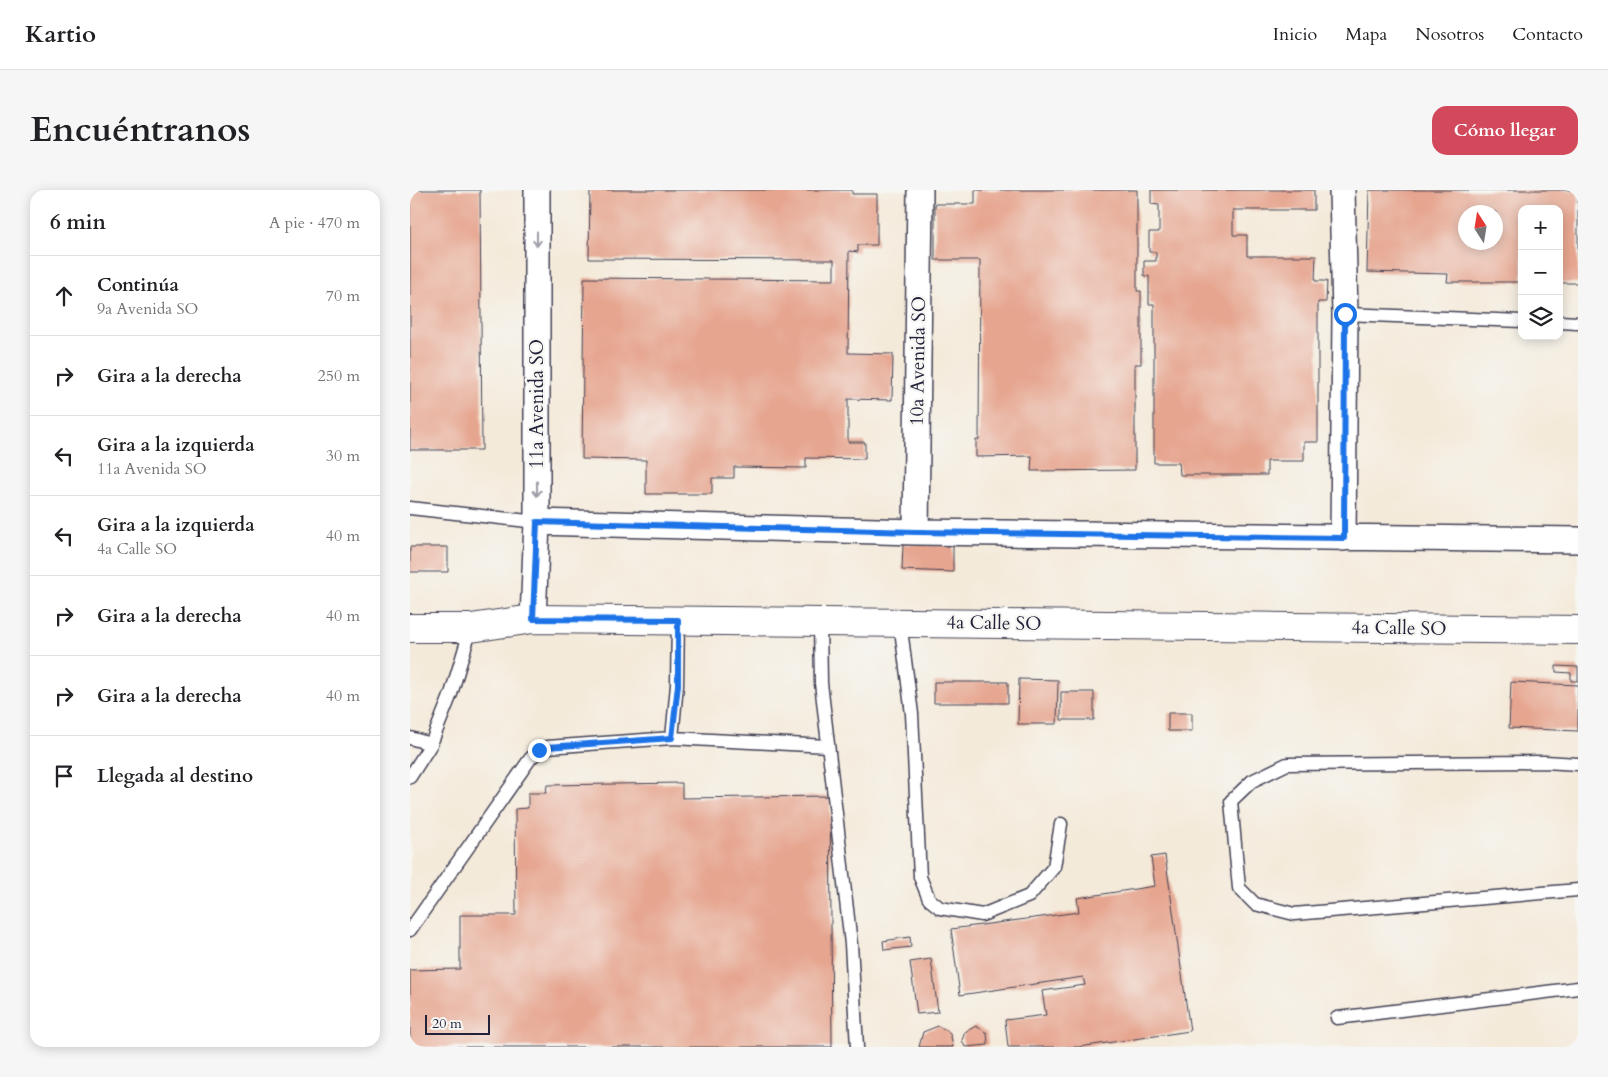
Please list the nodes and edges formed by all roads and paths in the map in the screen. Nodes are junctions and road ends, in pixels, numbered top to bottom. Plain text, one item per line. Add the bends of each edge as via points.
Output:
1 (537, 190) edge
2 (920, 190) edge
3 (1342, 190) edge
4 (1345, 314) junction
5 (1518, 321) edge
6 (1563, 322) edge
7 (1578, 323) edge
8 (410, 508) edge
9 (537, 522) junction
10 (916, 532) junction
11 (1344, 538) junction
12 (1578, 540) edge
13 (533, 619) junction
14 (678, 620) junction
15 (820, 622) junction
16 (900, 622) junction
17 (410, 628) edge
18 (471, 628) junction
19 (1578, 630) edge
20 (410, 738) edge
21 (672, 738) junction
22 (431, 744) junction
23 (828, 746) junction
24 (1578, 764) edge
25 (410, 777) edge
26 (1061, 824) dead end
27 (1578, 890) edge
28 (410, 930) edge
29 (1578, 988) edge
30 (1337, 1018) dead end
31 (857, 1047) edge

1 -> 9 street, 11a Avenida SO
2 - 10 street, 10a Avenida SO
3 - 4 street
4 - 5 lane
4 - 11 street
6 - 7 lane
8 - 9 lane
9 - 10 street
9 - 13 street, 11a Avenida SO
10 - 11 street
11 - 12 street
13 - 14 street, 4a Calle SO
13 - 18 street, 4a Calle SO
14 - 15 street, 4a Calle SO
14 - 21 lane via 678,685
15 - 16 street, 4a Calle SO
15 - 23 lane via 821,684
16 - 19 street, 4a Calle SO
16 - 26 lane via 912,714 920,877 929,899 940,908 982,915 1029,896 1054,867
17 - 18 street, 4a Calle SO
18 - 22 lane via 451,694
20 - 22 lane
21 - 23 lane
21 - 28 lane via 539,750
22 - 25 lane
23 - 31 lane via 851,944
24 - 27 lane via 1287,764 1252,781 1231,801 1239,888 1255,904 1286,912 1294,914
29 - 30 lane

